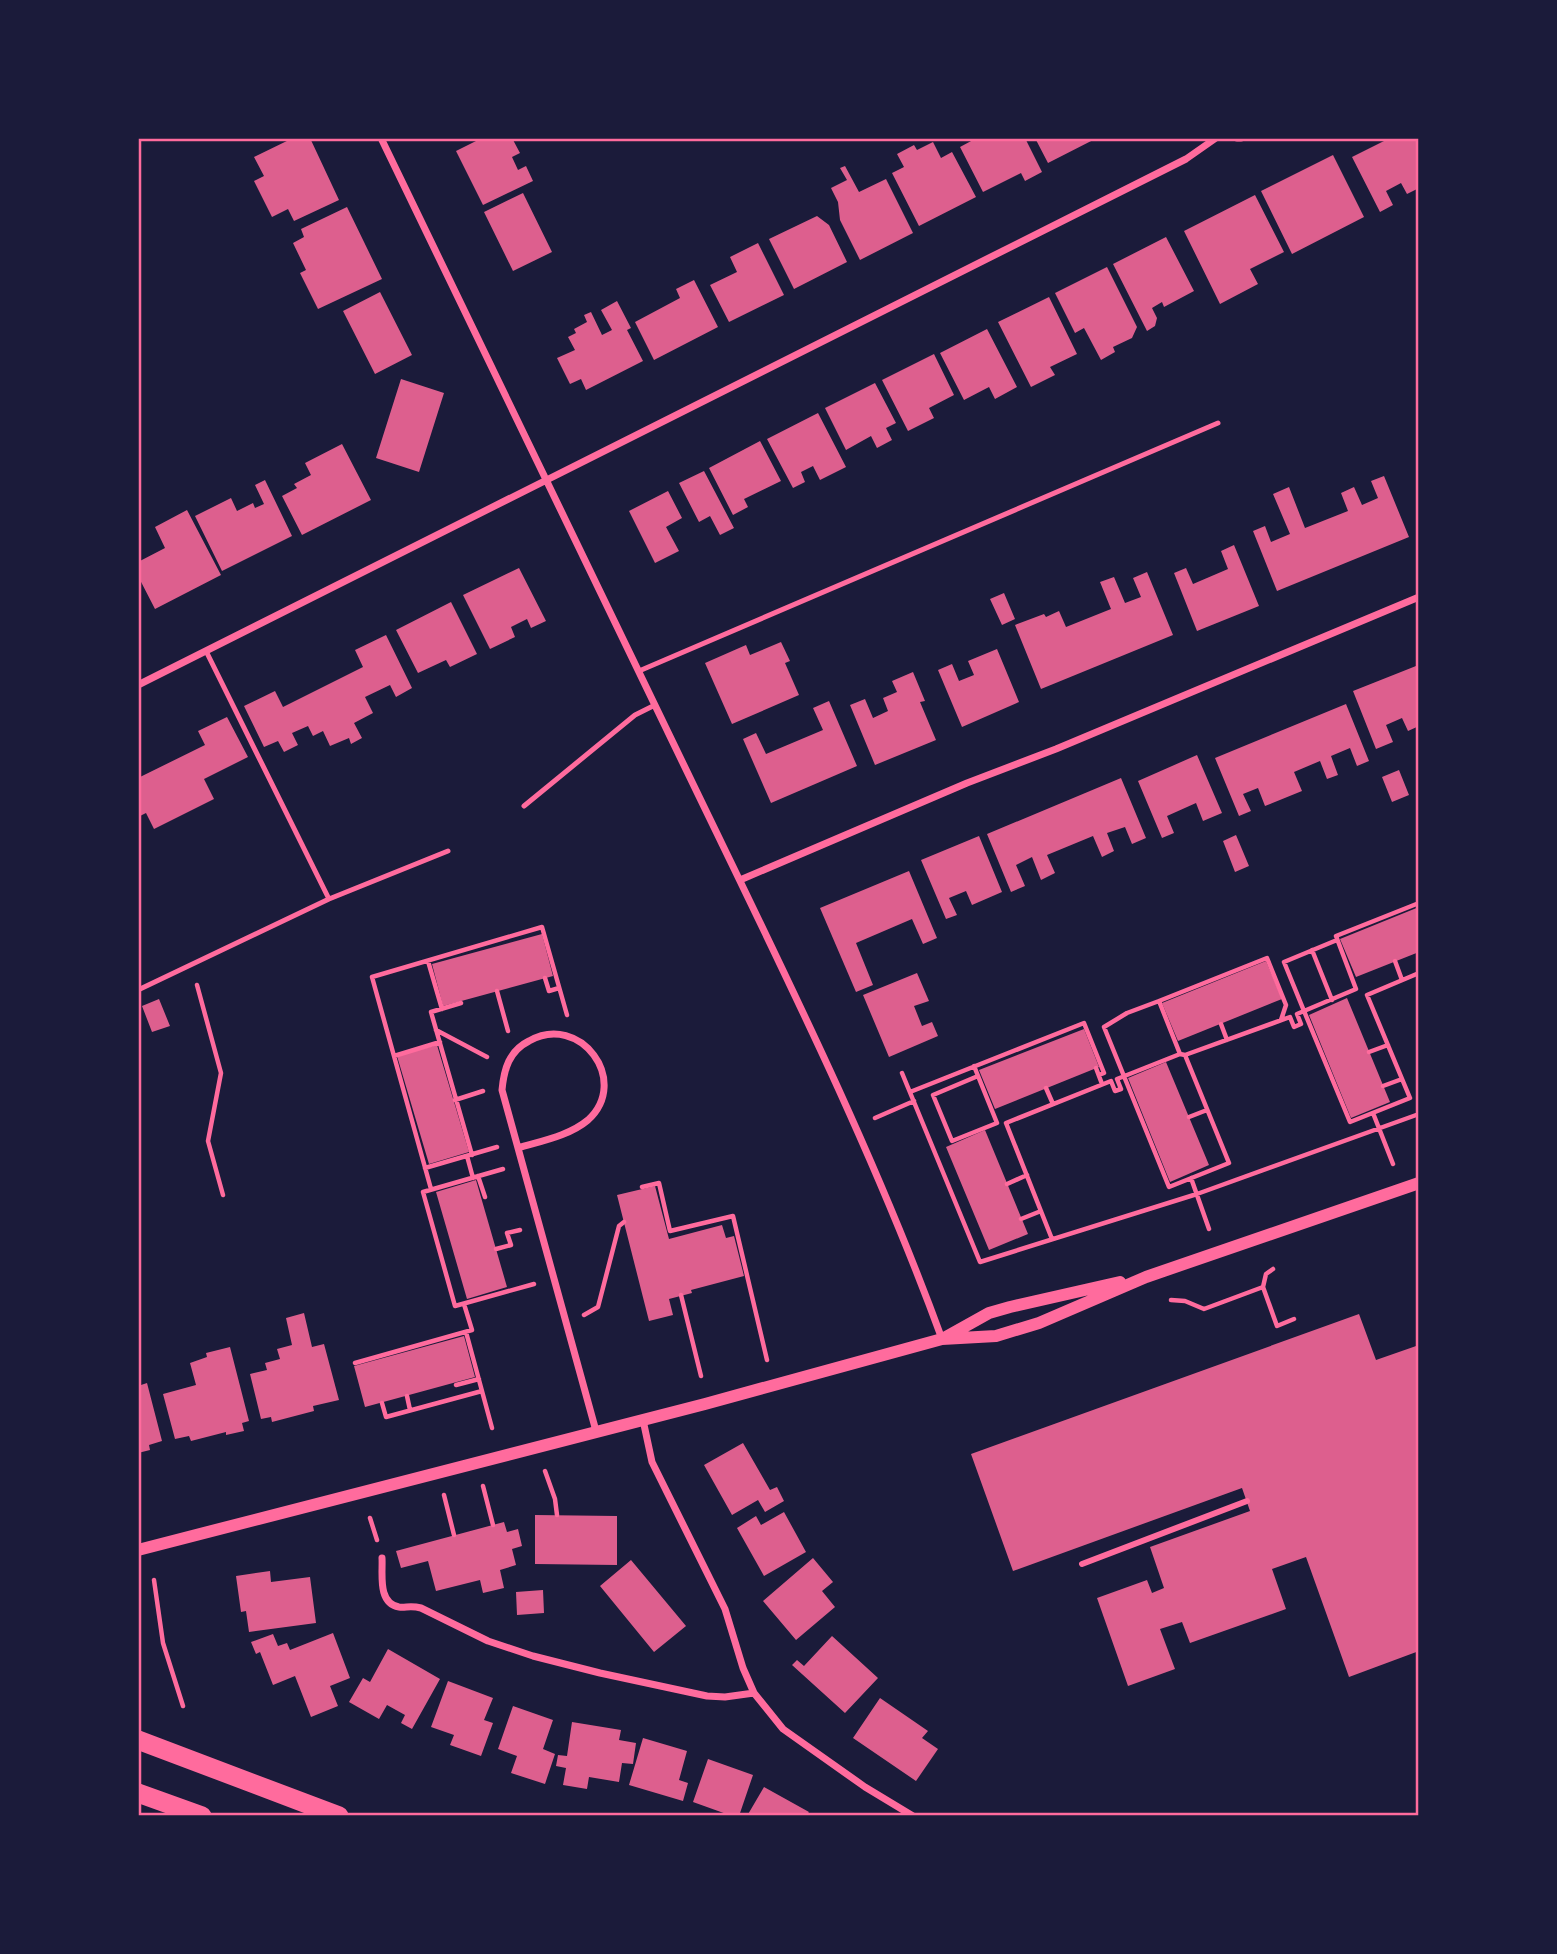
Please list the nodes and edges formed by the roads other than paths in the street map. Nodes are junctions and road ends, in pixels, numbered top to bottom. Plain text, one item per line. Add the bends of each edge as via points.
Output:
1 (381, 138) edge
2 (1216, 138) edge
3 (1218, 424) dead end
4 (546, 480) junction
5 (1419, 597) edge
6 (206, 651) junction
7 (639, 671) junction
8 (138, 684) edge
9 (654, 705) junction
10 (524, 806) dead end
11 (448, 851) dead end
12 (740, 880) junction
13 (329, 899) junction
14 (138, 990) edge
15 (518, 1148) junction
16 (1419, 1183) edge
17 (1146, 1277) junction
18 (942, 1339) junction
19 (643, 1420) junction
20 (596, 1432) junction
21 (1247, 1501) dead end
22 (138, 1549) edge
23 (380, 1553) road end
24 (1082, 1564) dead end
25 (754, 1693) junction
26 (138, 1740) edge
27 (138, 1793) edge
28 (202, 1816) edge
29 (339, 1816) edge
30 (913, 1816) edge

1 - 4 street
2 - 4 street via 1186,159
3 - 7 lane
4 - 6 street
4 - 7 street
5 - 12 street
6 - 8 street
6 - 13 lane
7 - 9 street
9 - 10 lane via 635,715
9 - 12 street
11 - 13 lane
12 - 18 street via 851,1116
13 - 14 lane
15 - 15 street via 502,1090 510,1056 522,1044 545,1034 568,1035 580,1041 600,1065 604,1078 597,1109 569,1132
15 - 20 street
16 - 17 street
17 - 18 street via 1020,1303
17 - 18 street via 996,1336
18 - 19 street
19 - 20 street
19 - 25 street via 652,1462 725,1609
20 - 22 street
21 - 24 street
23 - 25 street via 383,1595 389,1602 421,1608 488,1641 696,1694
25 - 30 street via 783,1729
26 - 29 highway
27 - 28 highway

